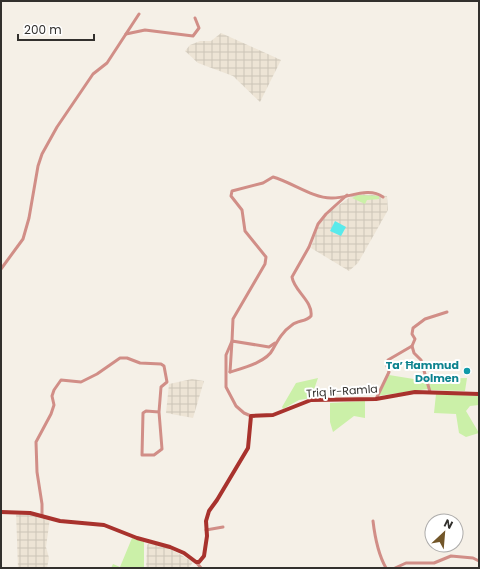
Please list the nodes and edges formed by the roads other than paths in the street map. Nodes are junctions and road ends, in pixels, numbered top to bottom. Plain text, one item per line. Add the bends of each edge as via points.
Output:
1 (139, 14) dead end
2 (195, 18) dead end
3 (126, 34) junction
4 (348, 194) junction
5 (382, 197) dead end
6 (1, 269) edge
7 (447, 312) dead end
8 (232, 342) junction
9 (275, 342) junction
10 (412, 346) junction
11 (229, 373) junction
12 (430, 392) junction
13 (479, 394) edge
14 (376, 399) junction
15 (160, 412) junction
16 (251, 416) junction
17 (1, 512) edge
18 (42, 515) junction
19 (373, 521) dead end
20 (223, 527) dead end
21 (206, 530) junction
22 (479, 561) edge
23 (196, 562) junction
24 (424, 563) junction
25 (200, 568) edge
26 (386, 568) edge
27 (395, 568) edge
28 (424, 568) edge

1 - 3 street
2 - 3 street via 199,28 193,36 145,30
3 - 6 street via 107,63 93,74 42,154 23,239
4 - 5 street via 379,194
4 - 8 street via 329,198 273,177 263,183 232,191 231,196 242,210 245,231 266,257 265,264 233,319
4 - 9 street via 318,224 309,248 292,277 296,289 311,309 311,316 291,325
7 - 10 street via 425,319 415,326
8 - 9 street via 269,347
8 - 11 street
8 - 11 street via 226,355 225,370
9 - 11 street via 273,350 260,360
10 - 12 street via 414,353 421,360
10 - 14 street via 388,360 389,372
11 - 16 street via 226,388 233,403
12 - 13 main road, Triq ir-Ramla
12 - 14 main road, Triq ir-Ramla
14 - 16 main road, Triq ir-Ramla via 311,400 273,415
15 - 15 street via 162,449 154,455 142,455 143,413
15 - 18 street via 161,387 167,382 164,366 161,364 140,363 120,358 81,382 60,380 52,396 54,405 51,414 36,442
16 - 21 main road via 248,448 208,511
17 - 18 main road
18 - 23 main road via 60,521 114,528 137,538 170,547
19 - 26 street via 381,562
20 - 21 street
21 - 23 main road via 204,556
22 - 24 street via 463,556 451,556 434,563
23 - 25 street
24 - 27 street via 406,563
24 - 28 street

